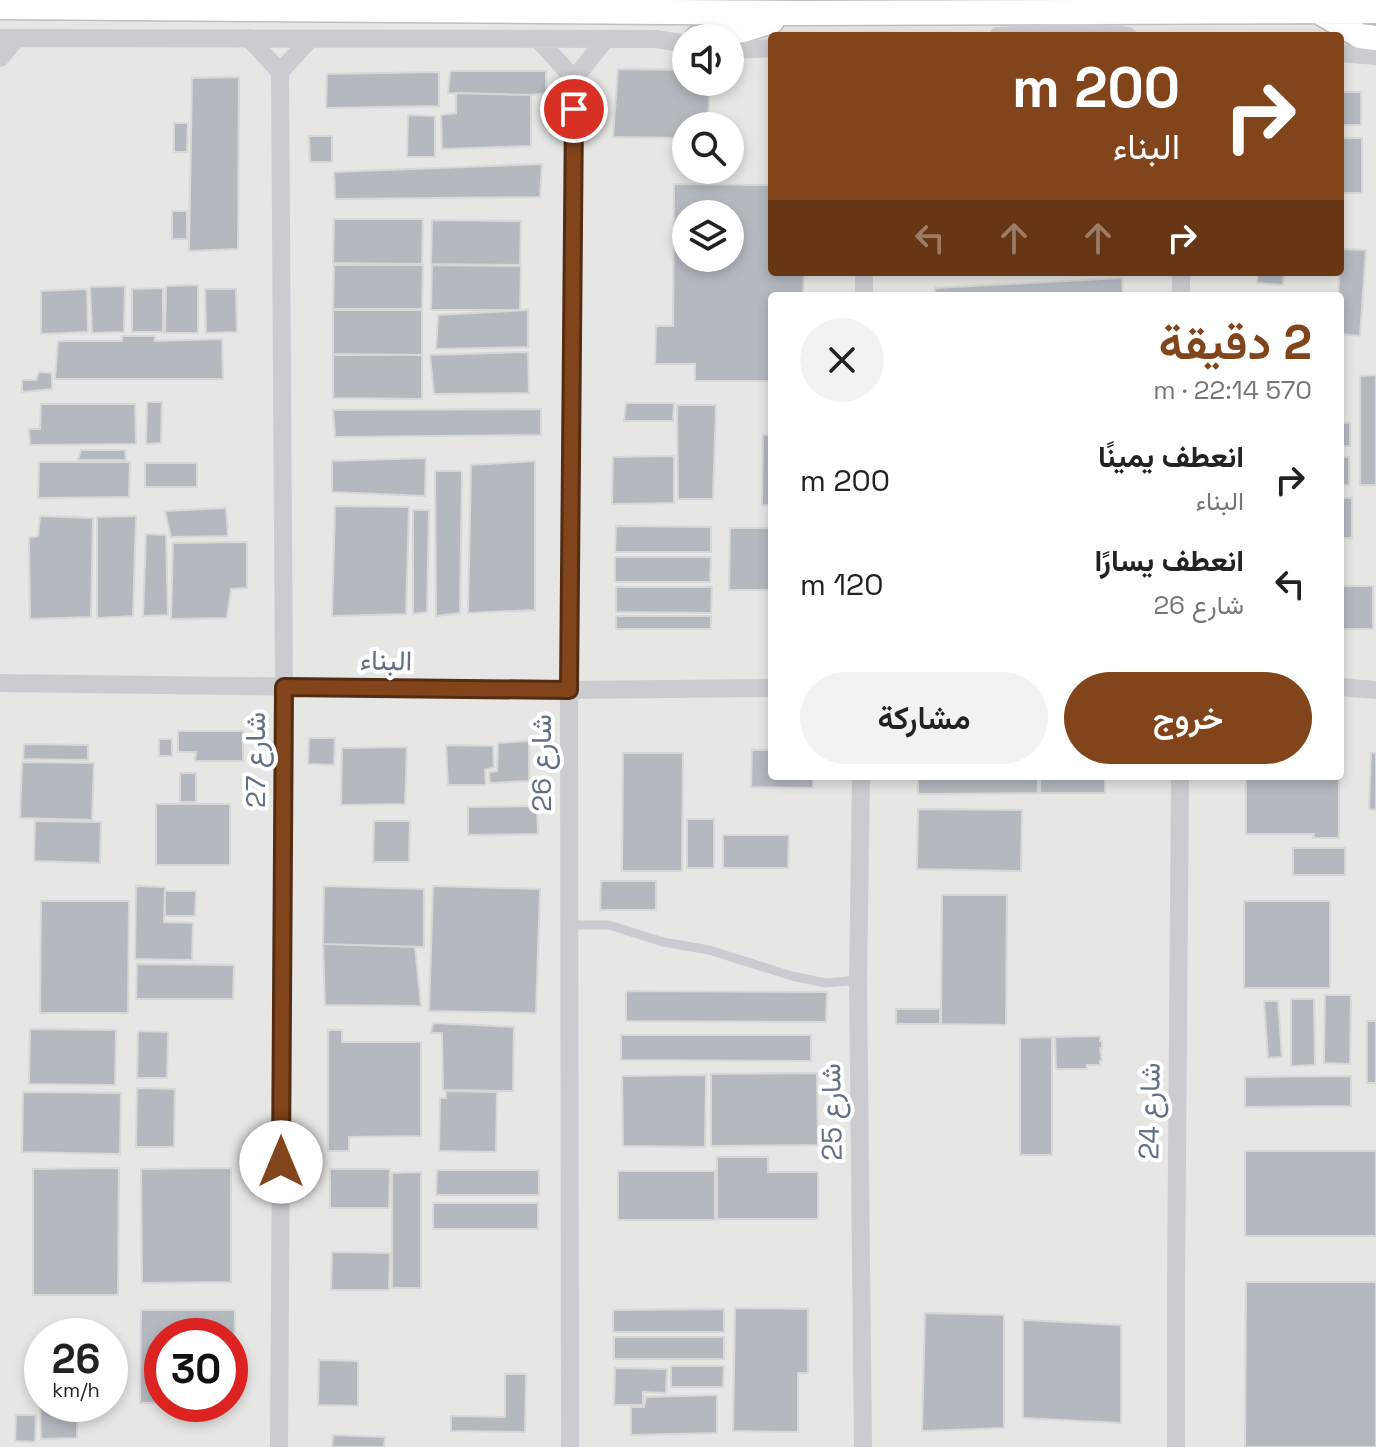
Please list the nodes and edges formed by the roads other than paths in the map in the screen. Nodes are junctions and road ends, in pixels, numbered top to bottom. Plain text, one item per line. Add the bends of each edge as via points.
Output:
1 (0, 7) edge
2 (1319, 11) junction
3 (1376, 11) edge
4 (799, 13) junction
5 (744, 30) edge
6 (249, 38) junction
7 (1376, 38) edge
8 (8, 39) edge
9 (310, 39) junction
10 (538, 39) junction
11 (605, 40) junction
12 (672, 40) edge
13 (768, 48) edge
14 (744, 49) edge
15 (1344, 53) edge
16 (1376, 56) edge
17 (0, 58) edge
18 (280, 72) junction
19 (574, 79) junction
20 (0, 683) edge
21 (284, 687) junction
22 (1344, 687) edge
23 (768, 688) edge
24 (1375, 689) edge
25 (569, 690) junction
26 (861, 780) edge
27 (1180, 780) edge
28 (570, 925) junction
29 (858, 980) junction
30 (279, 1447) edge
31 (570, 1447) edge
32 (863, 1447) edge
33 (1176, 1447) edge

1 - 4 street
2 - 3 street
2 - 4 street
2 - 7 street via 1360,36
4 - 5 street
6 - 8 street
6 - 9 street
6 - 18 street
8 - 17 street
9 - 10 street
9 - 18 street
10 - 11 street
10 - 19 street
11 - 12 street
11 - 19 street
13 - 14 street
15 - 16 street
18 - 21 street, شارع 27
19 - 25 street, شارع 26
20 - 21 street, البناء
21 - 25 street, البناء
21 - 30 street, شارع 27
22 - 24 street
23 - 25 street, البناء
25 - 28 street, شارع 26
26 - 29 street, شارع 25
27 - 33 street, شارع 24
28 - 29 lane via 609,925 826,983
28 - 31 street, شارع 26
29 - 32 street, شارع 25

